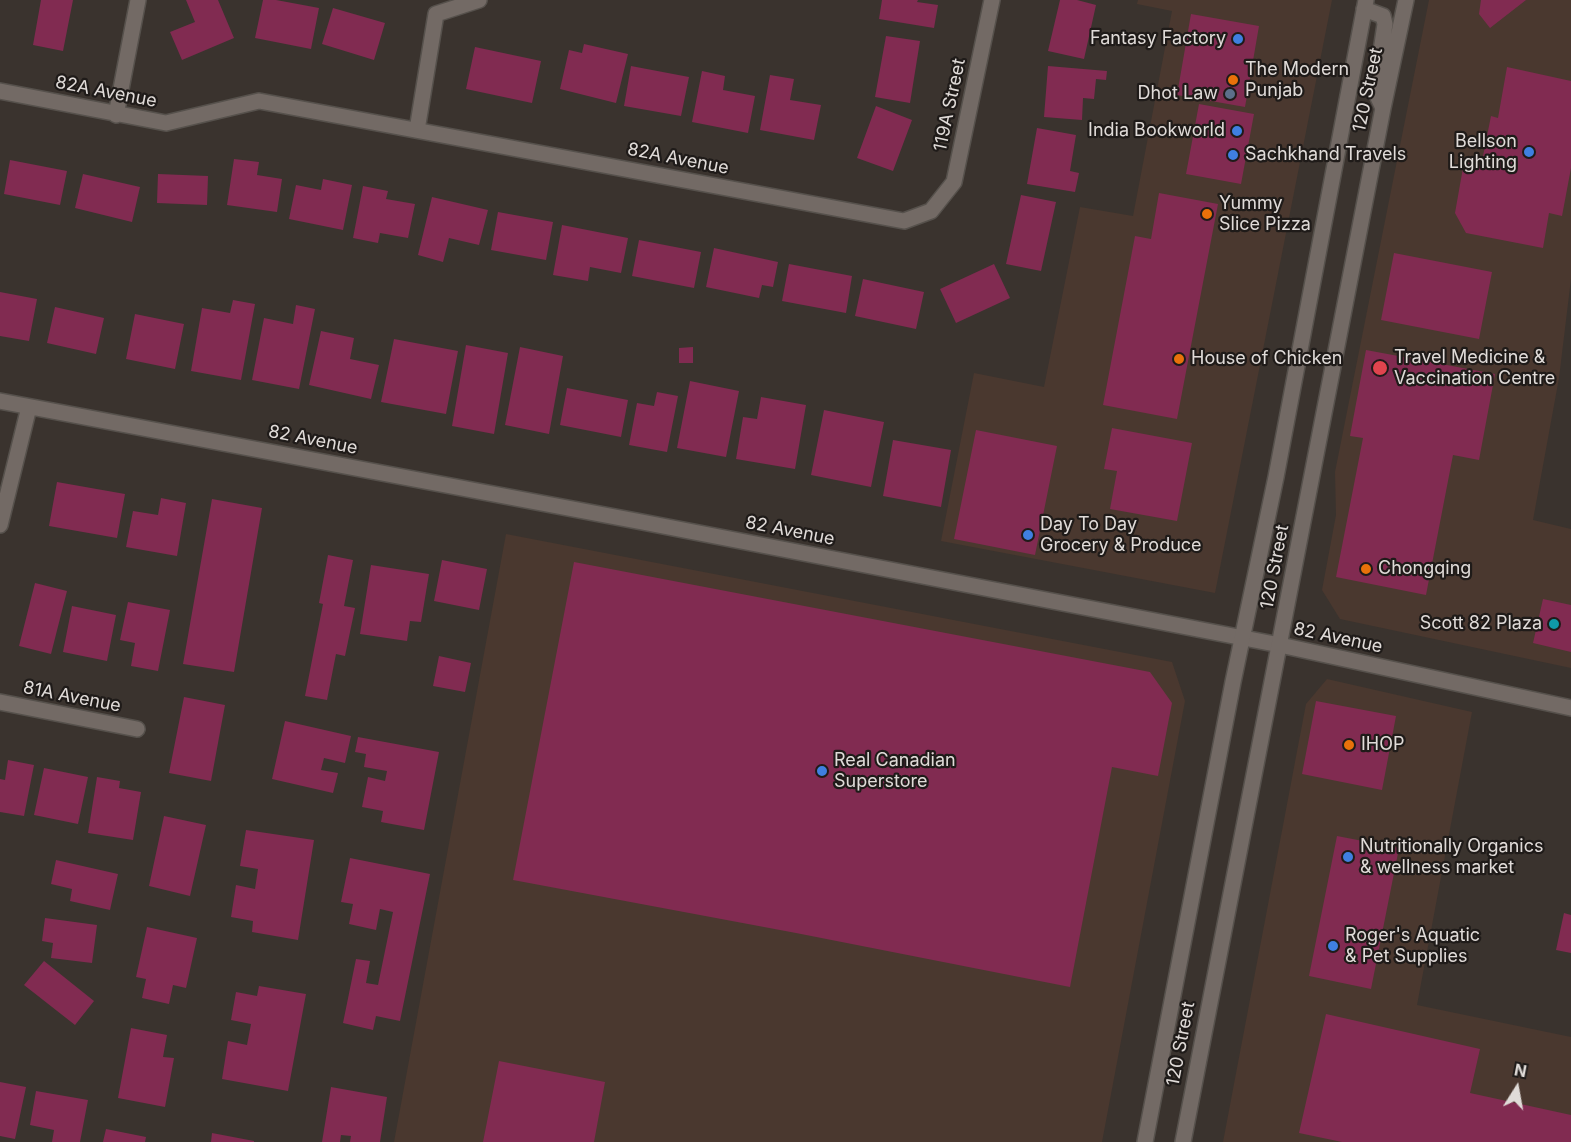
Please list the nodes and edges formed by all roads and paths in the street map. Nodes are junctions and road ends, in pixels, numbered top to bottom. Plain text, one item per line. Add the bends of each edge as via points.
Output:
1 (138, 0) edge
2 (479, 0) edge
3 (992, 0) edge
4 (1406, 0) edge
5 (1365, 4) edge
6 (0, 92) edge
7 (1383, 108) junction
8 (116, 114) junction
9 (417, 130) junction
10 (931, 211) joint
11 (0, 401) edge
12 (29, 407) junction
13 (0, 525) edge
14 (1242, 639) junction
15 (1280, 645) junction
16 (0, 702) edge
17 (1571, 708) edge
18 (137, 729) dead end
19 (1145, 1142) edge
20 (1183, 1142) edge

1 - 8 street
2 - 9 street via 436,14
3 - 10 street, 119A Street via 954,182
4 - 7 street, 120 Street
5 - 7 street via 1383,16 1385,24 1376,91
5 - 14 street, 120 Street
6 - 8 street, 82A Avenue
7 - 15 street, 120 Street
8 - 9 street, 82A Avenue via 166,123 259,101
9 - 10 street, 82A Avenue via 904,221
11 - 12 street, 82 Avenue
12 - 13 street
12 - 14 street, 82 Avenue
14 - 15 street, 82 Avenue
14 - 19 street, 120 Street
15 - 17 street, 82 Avenue
15 - 20 street, 120 Street
16 - 18 street, 81A Avenue

